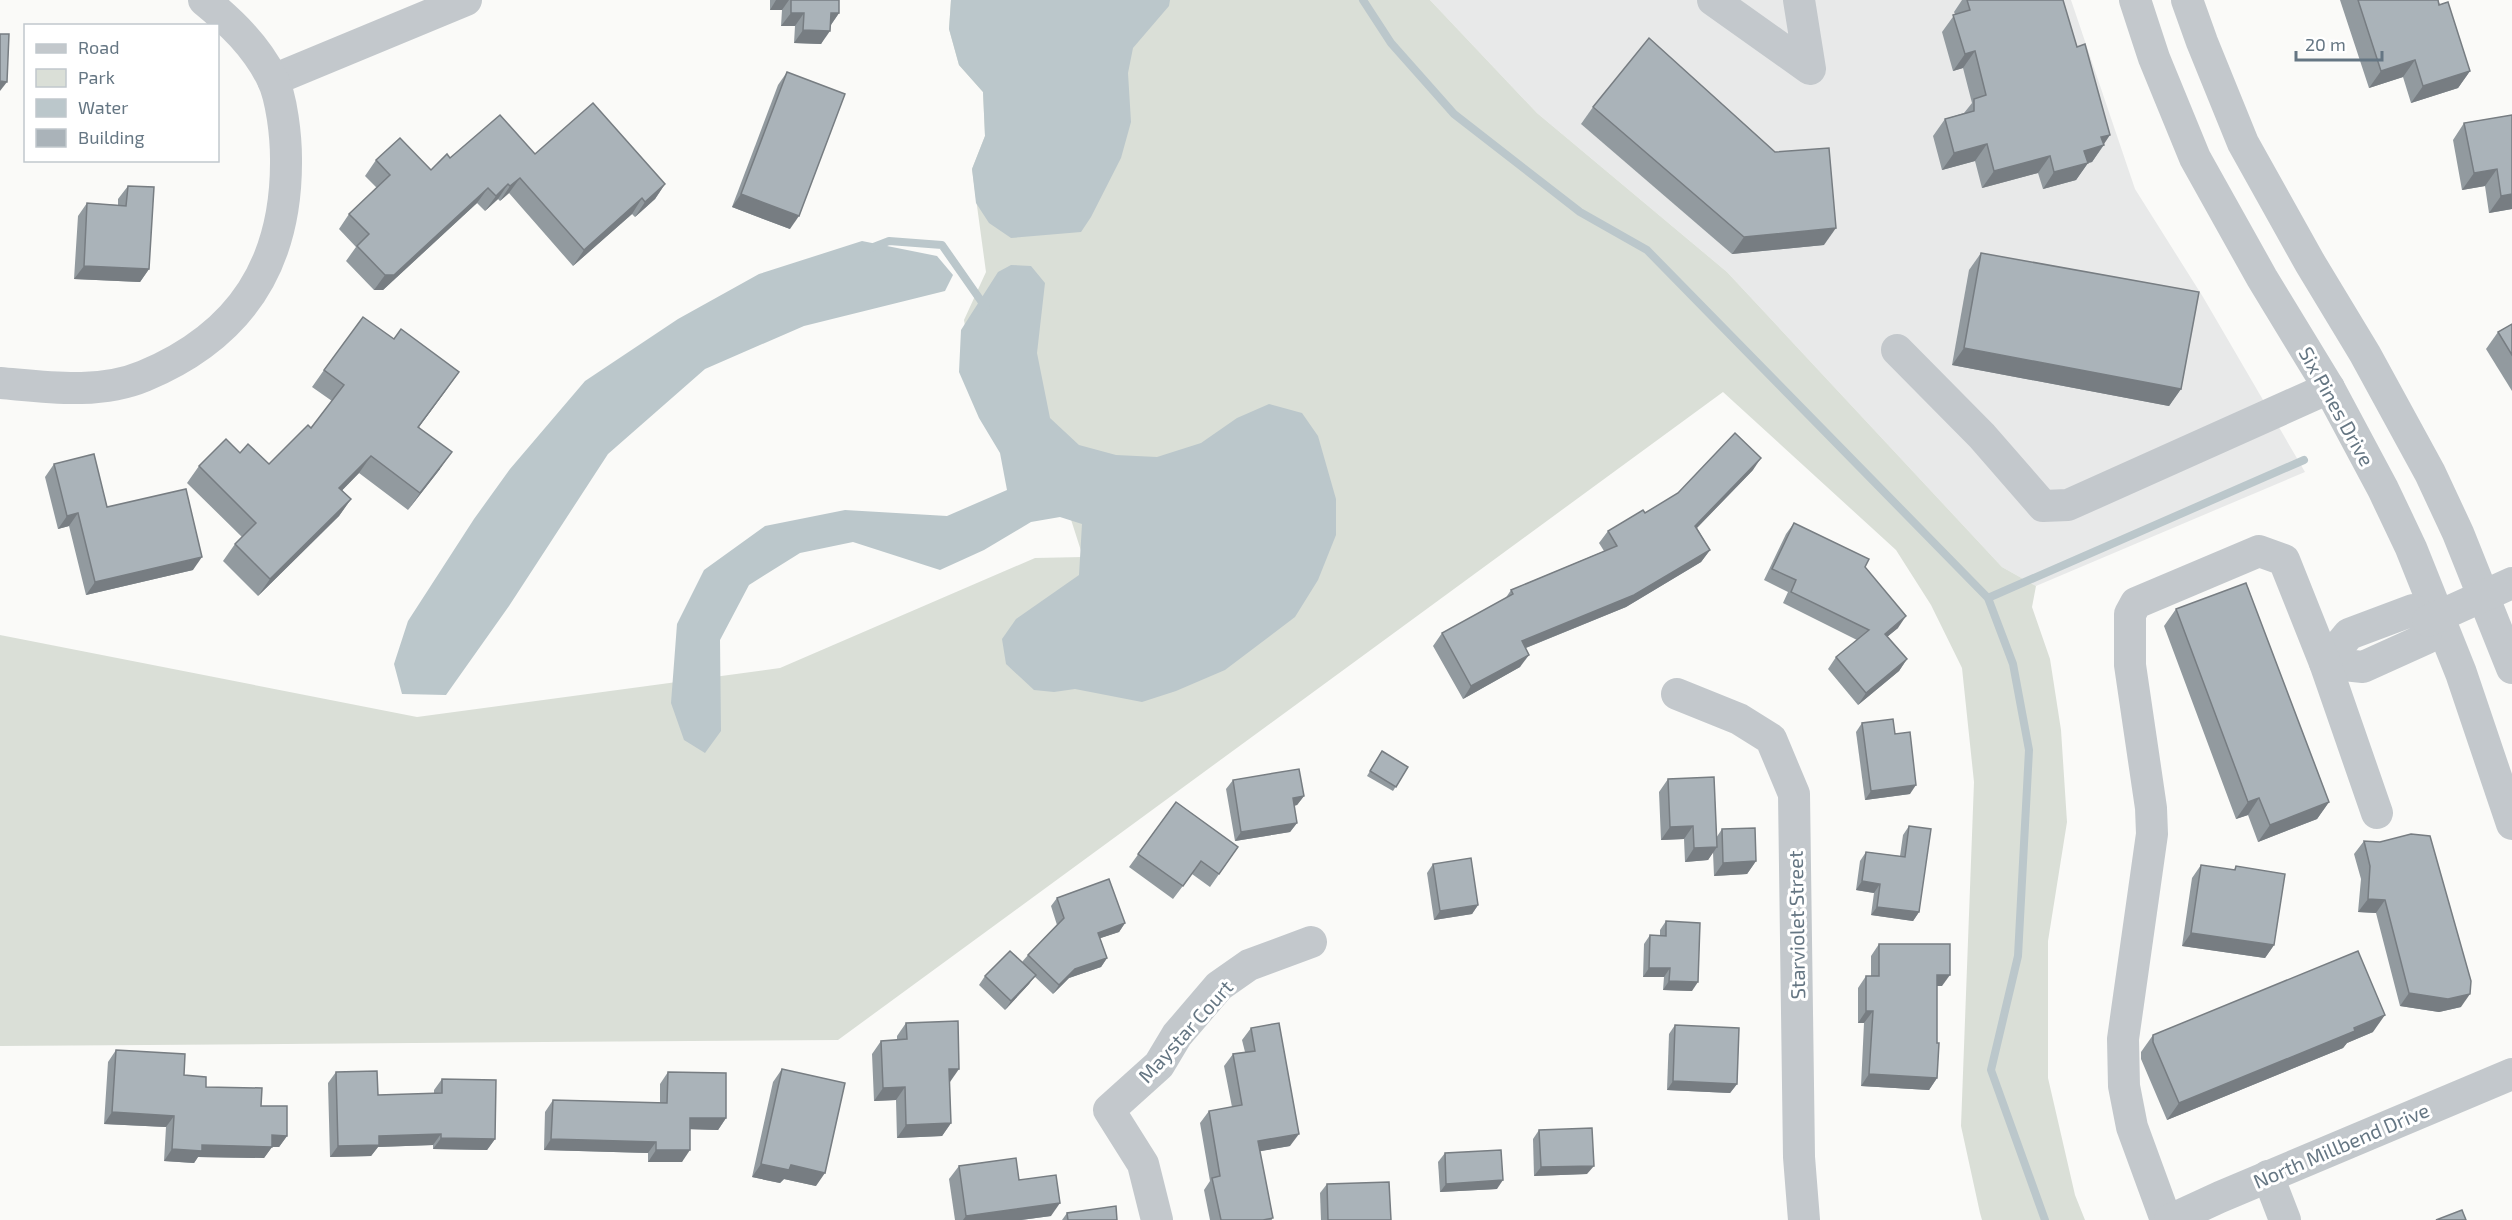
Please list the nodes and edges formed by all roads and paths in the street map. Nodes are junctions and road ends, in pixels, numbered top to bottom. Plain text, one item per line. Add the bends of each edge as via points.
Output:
1 (204, 0) edge
2 (466, 0) edge
3 (1713, 0) edge
4 (1799, 0) edge
5 (2135, 0) edge
6 (2187, 0) edge
7 (273, 80) junction
8 (1897, 350) dead end
9 (0, 382) edge
10 (2328, 388) junction
11 (2512, 583) edge
12 (2483, 598) junction
13 (2433, 620) junction
14 (2325, 663) junction
15 (2512, 668) edge
16 (1677, 694) dead end
17 (2377, 813) dead end
18 (2512, 824) edge
19 (1311, 942) dead end
20 (2512, 1074) edge
21 (2268, 1176) junction
22 (2225, 1208) edge
23 (1157, 1220) edge
24 (1804, 1220) edge
25 (2168, 1220) edge
26 (2285, 1220) edge

1 - 7 street via 251,44
2 - 7 street
3 - 4 street via 1810,69
5 - 10 street, Six Pines Drive via 2195,158
6 - 12 street via 2243,143 2430,473
7 - 9 street via 286,135 282,217 260,280 238,310 179,358 143,377 103,386 59,388
8 - 10 street via 1982,436 2043,506 2068,505
10 - 13 street, Six Pines Drive via 2411,548
11 - 12 street
12 - 13 street
12 - 15 street
13 - 14 street via 2413,610 2349,634
13 - 18 street, Six Pines Drive via 2461,673
14 - 17 street
14 - 25 street via 2284,560 2259,550 2136,603 2130,614 2130,665 2152,834 2123,1039 2124,1086 2132,1127
16 - 24 street, Starviolet Street via 1739,719 1771,739 1794,794 1799,1158
19 - 23 street, Maystar Court via 1249,965 1219,986 1177,1035 1159,1065 1109,1110 1143,1164
20 - 21 street, North Millbend Drive
21 - 22 street, North Millbend Drive
21 - 26 street
22 - 25 street, North Millbend Drive

